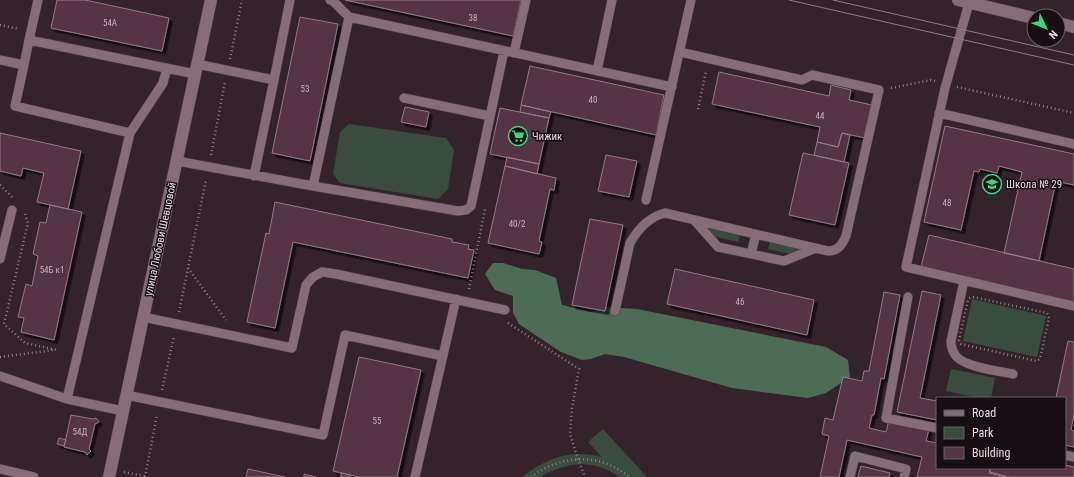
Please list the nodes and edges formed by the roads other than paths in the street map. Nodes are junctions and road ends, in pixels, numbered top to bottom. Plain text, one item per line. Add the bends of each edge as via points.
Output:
1 (38, 0) edge
2 (211, 0) edge
3 (290, 0) edge
4 (331, 0) edge
5 (526, 0) edge
6 (612, 0) edge
7 (692, 0) edge
8 (964, 1) edge
9 (1026, 16) edge
10 (349, 17) junction
11 (30, 36) junction
12 (504, 51) junction
13 (680, 52) junction
14 (514, 53) junction
15 (0, 60) edge
16 (24, 65) junction
17 (167, 68) junction
18 (196, 69) junction
19 (597, 71) junction
20 (274, 80) junction
21 (672, 87) junction
22 (404, 98) dead end
23 (940, 113) junction
24 (490, 116) junction
25 (130, 133) junction
26 (1074, 144) edge
27 (177, 161) junction
28 (254, 176) junction
29 (313, 186) junction
30 (646, 200) dead end
31 (12, 210) dead end
32 (694, 220) junction
33 (756, 234) junction
34 (816, 248) junction
35 (751, 254) junction
36 (0, 259) edge
37 (964, 281) junction
38 (908, 297) dead end
39 (456, 299) junction
40 (1074, 306) edge
41 (505, 310) dead end
42 (615, 311) dead end
43 (143, 317) junction
44 (443, 356) junction
45 (1013, 374) dead end
46 (0, 376) edge
47 (126, 395) junction
48 (67, 400) junction
49 (123, 411) junction
50 (936, 428) edge
51 (0, 469) edge
52 (16, 475) edge
53 (34, 477) edge
54 (109, 477) edge
55 (415, 477) edge
56 (850, 477) edge
57 (904, 477) edge

1 - 11 lane
2 - 18 street, улица Любови Шевцовой
3 - 20 lane
4 - 10 lane
5 - 14 lane
6 - 19 lane
7 - 13 lane
8 - 9 street
8 - 23 lane
10 - 12 lane
10 - 29 lane
11 - 16 lane
11 - 17 lane
12 - 14 lane
12 - 24 lane
13 - 21 lane
13 - 34 lane via 802,80 812,75 878,90 846,236 842,245 833,251
14 - 19 lane
15 - 16 lane
16 - 25 lane via 15,106
17 - 18 lane
17 - 25 lane via 163,83
18 - 20 lane via 227,71
18 - 27 street, улица Любови Шевцовой
19 - 21 lane
20 - 28 lane
21 - 30 lane
22 - 24 lane
23 - 26 lane
23 - 37 lane via 906,267
24 - 29 lane via 471,206 466,210 458,211
25 - 48 lane
27 - 28 lane
27 - 43 street, улица Любови Шевцовой
28 - 29 lane
31 - 36 lane
32 - 33 lane
32 - 35 lane via 718,247
32 - 42 lane via 658,215 636,233 630,243
33 - 34 lane
33 - 35 lane
34 - 35 lane via 784,261
37 - 40 lane
37 - 45 lane via 951,349 963,362
38 - 50 lane via 886,418
39 - 41 lane
39 - 43 lane via 322,272 306,285 292,348
39 - 44 lane
43 - 47 street, улица Любови Шевцовой
44 - 47 lane via 345,334 323,435
44 - 55 lane
46 - 48 lane
47 - 49 street, улица Любови Шевцовой
48 - 49 lane
49 - 54 street, улица Любови Шевцовой
51 - 52 lane
52 - 53 lane
56 - 57 lane via 855,456 906,469

